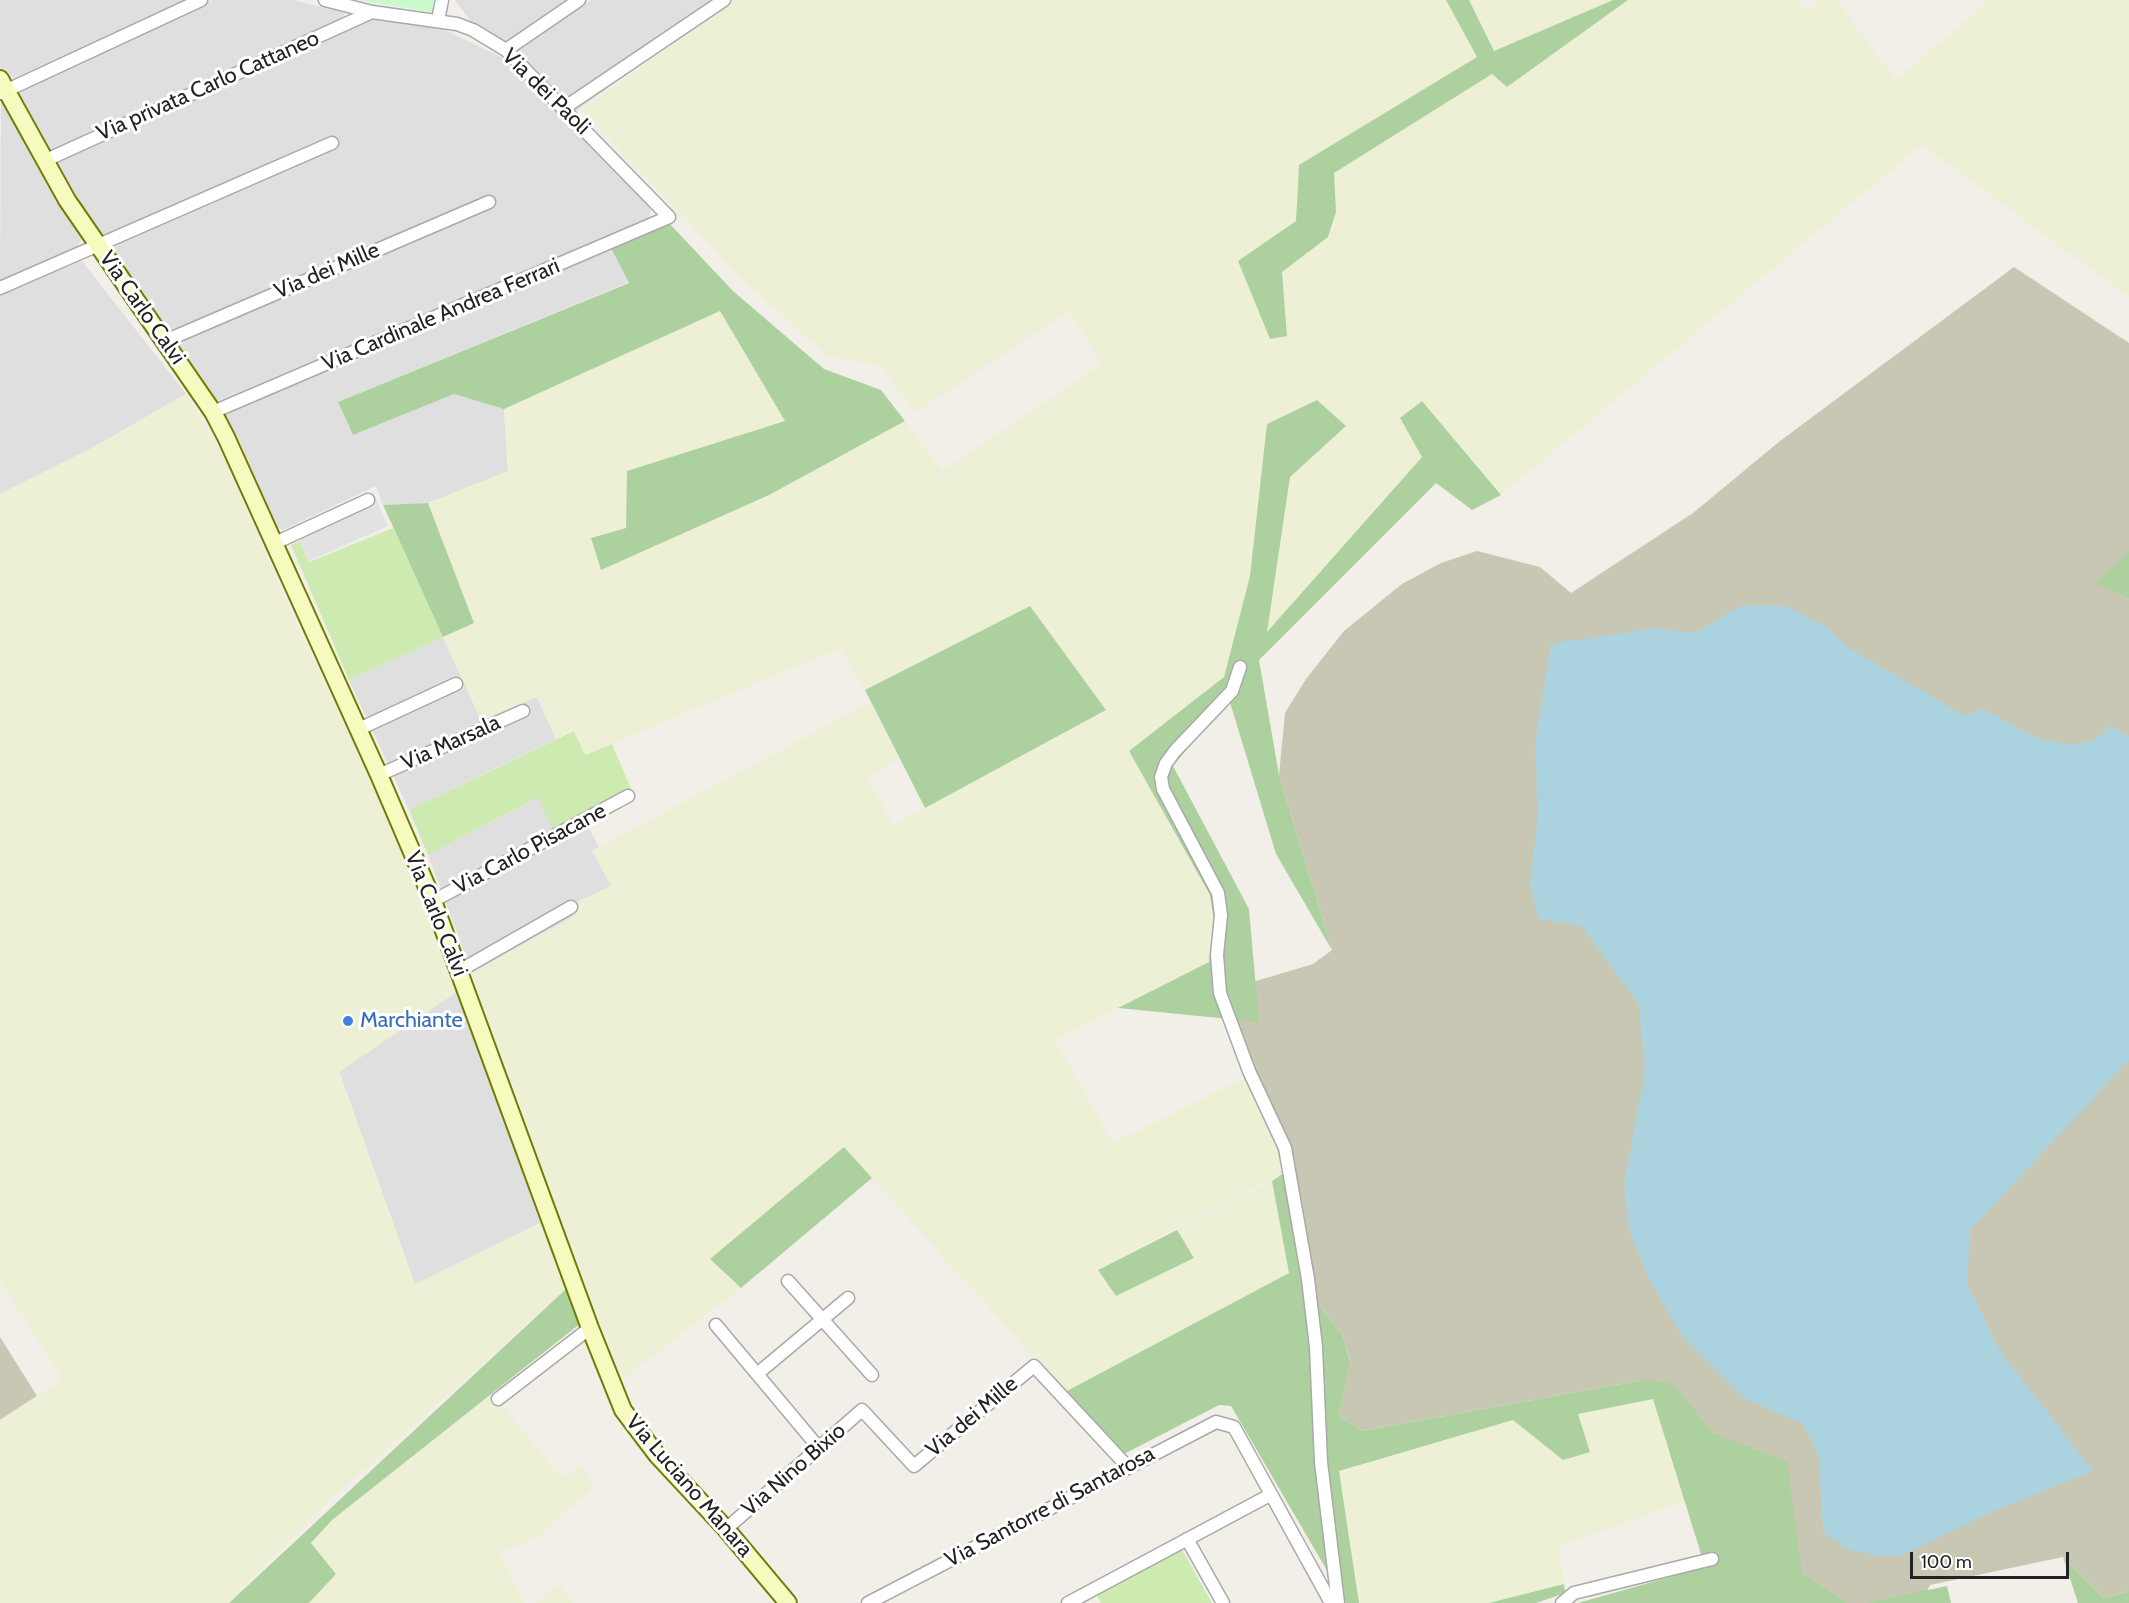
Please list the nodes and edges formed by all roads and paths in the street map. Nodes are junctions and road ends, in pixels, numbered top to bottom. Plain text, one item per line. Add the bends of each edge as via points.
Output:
1 (201, 0) edge
2 (325, 0) edge
3 (442, 0) edge
4 (579, 0) edge
5 (724, 0) edge
6 (372, 12) junction
7 (438, 20) junction
8 (506, 50) junction
9 (2, 87) edge
10 (564, 108) junction
11 (332, 143) dead end
12 (44, 160) junction
13 (489, 202) dead end
14 (669, 217) joint
15 (98, 244) junction
16 (0, 288) edge
17 (165, 340) junction
18 (213, 412) junction
19 (368, 500) dead end
20 (275, 543) junction
21 (1240, 667) dead end
22 (456, 684) dead end
23 (523, 711) dead end
24 (359, 729) junction
25 (379, 776) junction
26 (628, 796) dead end
27 (433, 901) junction
28 (571, 907) dead end
29 (459, 970) junction
30 (788, 1281) dead end
31 (848, 1298) dead end
32 (822, 1320) junction
33 (716, 1325) dead end
34 (590, 1328) junction
35 (757, 1374) junction
36 (872, 1376) dead end
37 (498, 1399) dead end
38 (862, 1410) joint
39 (819, 1448) junction
40 (1127, 1466) junction
41 (1270, 1495) junction
42 (726, 1528) junction
43 (1187, 1539) junction
44 (1712, 1559) dead end
45 (788, 1603) edge
46 (868, 1603) edge
47 (1068, 1603) edge
48 (1223, 1603) edge
49 (1331, 1603) edge
50 (1338, 1603) edge
51 (1563, 1603) edge

1 - 9 street
2 - 6 street, Via dei Paoli
3 - 7 street
4 - 8 street
5 - 10 street
6 - 7 street, Via dei Paoli
6 - 12 street, Via privata Carlo Cattaneo
7 - 8 street, Via dei Paoli via 473,30
8 - 10 street, Via dei Paoli
9 - 12 street, Via Carlo Calvi
10 - 14 street, Via dei Paoli
11 - 15 street
12 - 15 street, Via Carlo Calvi
13 - 17 street, Via dei Mille
14 - 18 street, Via Cardinale Andrea Ferrari
15 - 16 street
15 - 17 street, Via Carlo Calvi
17 - 18 street, Via Carlo Calvi
18 - 20 street, Via Carlo Calvi
19 - 20 street
20 - 24 street, Via Carlo Calvi
21 - 50 street via 1232,691 1175,751 1161,777 1163,789 1218,893 1221,915 1216,955 1220,993 1249,1071 1285,1148 1313,1324 1321,1462
22 - 24 street
23 - 25 street, Via Marsala
24 - 25 street, Via Carlo Calvi
25 - 27 street, Via Carlo Calvi
26 - 27 street, Via Carlo Pisacane
27 - 29 street, Via Carlo Calvi
28 - 29 street
29 - 34 street, Via Carlo Calvi
30 - 32 street
31 - 32 street
32 - 35 street
32 - 36 street
33 - 35 street
34 - 37 street
34 - 42 street, Via Luciano Manara via 623,1410 657,1455
35 - 39 street
38 - 39 street, Via Nino Bixio
38 - 40 street, Via dei Mille via 914,1466 1034,1366
39 - 42 street, Via Nino Bixio
40 - 41 street, Via Santorre di Santarosa via 1216,1422 1234,1427
40 - 46 street, Via Santorre di Santarosa
41 - 43 street
41 - 49 street
42 - 45 street, Via Luciano Manara
43 - 47 street
43 - 48 street
44 - 51 street via 1574,1593

